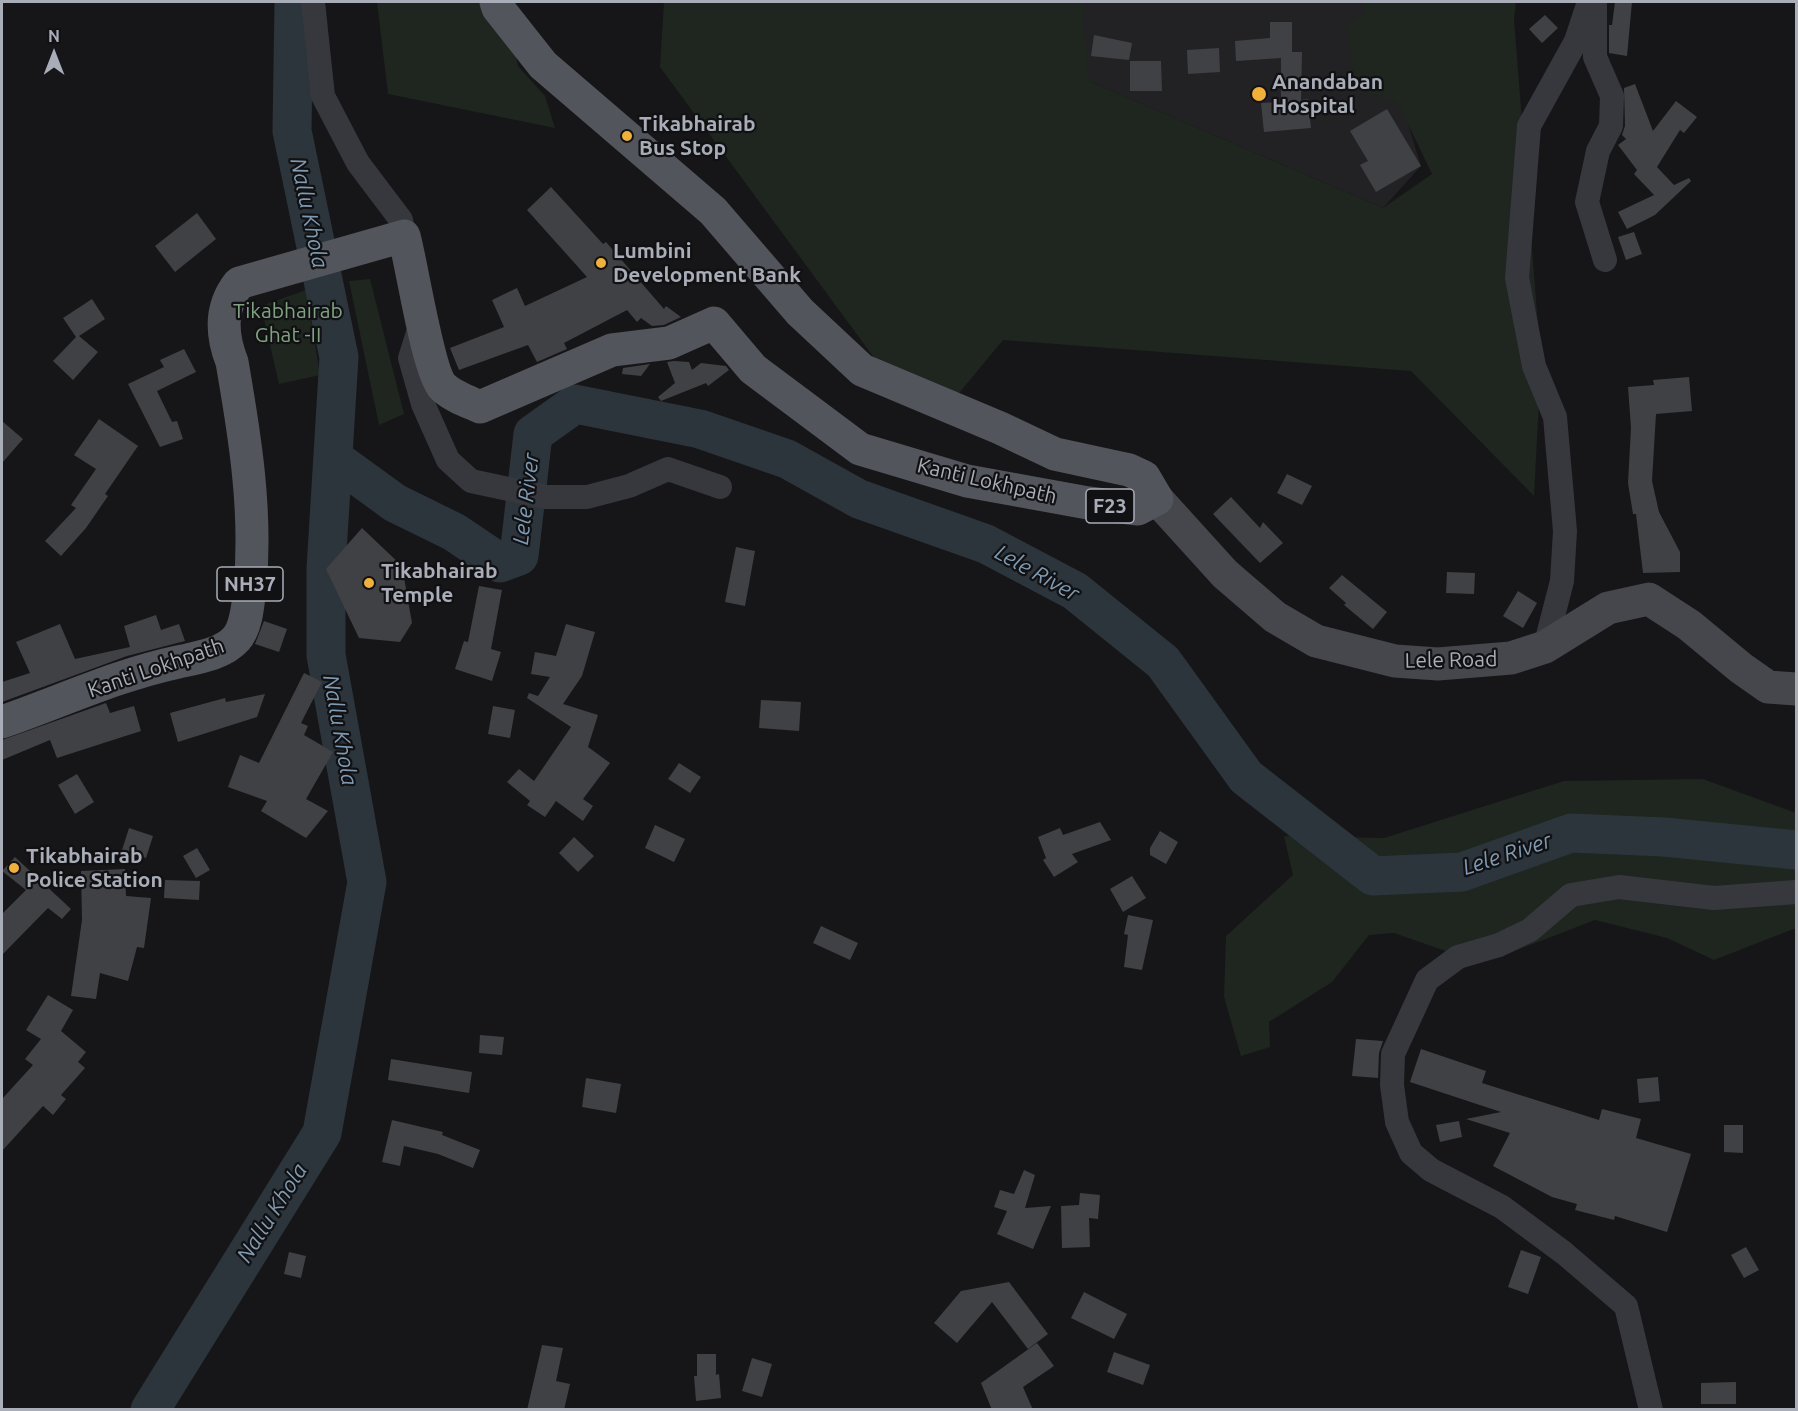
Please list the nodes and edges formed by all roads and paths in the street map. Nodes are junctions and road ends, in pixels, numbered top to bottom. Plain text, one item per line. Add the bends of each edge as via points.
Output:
1 (313, 2) edge
2 (496, 2) edge
3 (1589, 2) edge
4 (1595, 2) edge
5 (404, 236) junction
6 (1605, 260) dead end
7 (423, 318) junction
8 (720, 487) dead end
9 (1157, 499) junction
10 (1545, 647) junction
11 (1797, 688) edge
12 (2, 722) edge
13 (1797, 892) edge
14 (1651, 1410) edge

1 - 5 street via 323,96 358,163 401,220
2 - 9 main road, Kanti Lokhpath / F23 via 543,65 713,211 800,312 862,370 1055,454 1129,470 1144,477
3 - 10 street via 1576,41 1529,126 1517,278 1534,366 1555,417 1565,531 1562,581
4 - 6 street via 1595,57 1611,96 1611,126 1598,151 1587,202
5 - 7 main road, Kanti Lokhpath / F23
5 - 12 main road, Kanti Lokhpath / NH37 via 239,283 225,305 225,326 249,465 254,549 244,624 236,640 201,657 141,671
7 - 8 street via 410,358 423,404 448,460 471,480 546,497 587,497 668,470
7 - 9 main road, Kanti Lokhpath / F23 via 430,362 443,387 480,407 612,350 669,343 714,323 753,369 860,449 967,481 1088,503 1138,509
9 - 10 street, Lele Road via 1225,574 1275,617 1316,640 1395,661 1438,664 1511,658
10 - 11 street, Lele Road via 1608,608 1649,599 1768,687
13 - 14 street via 1714,898 1619,887 1571,895 1530,930 1499,945 1458,957 1427,980 1393,1054 1397,1122 1411,1153 1431,1170 1502,1207 1626,1306

